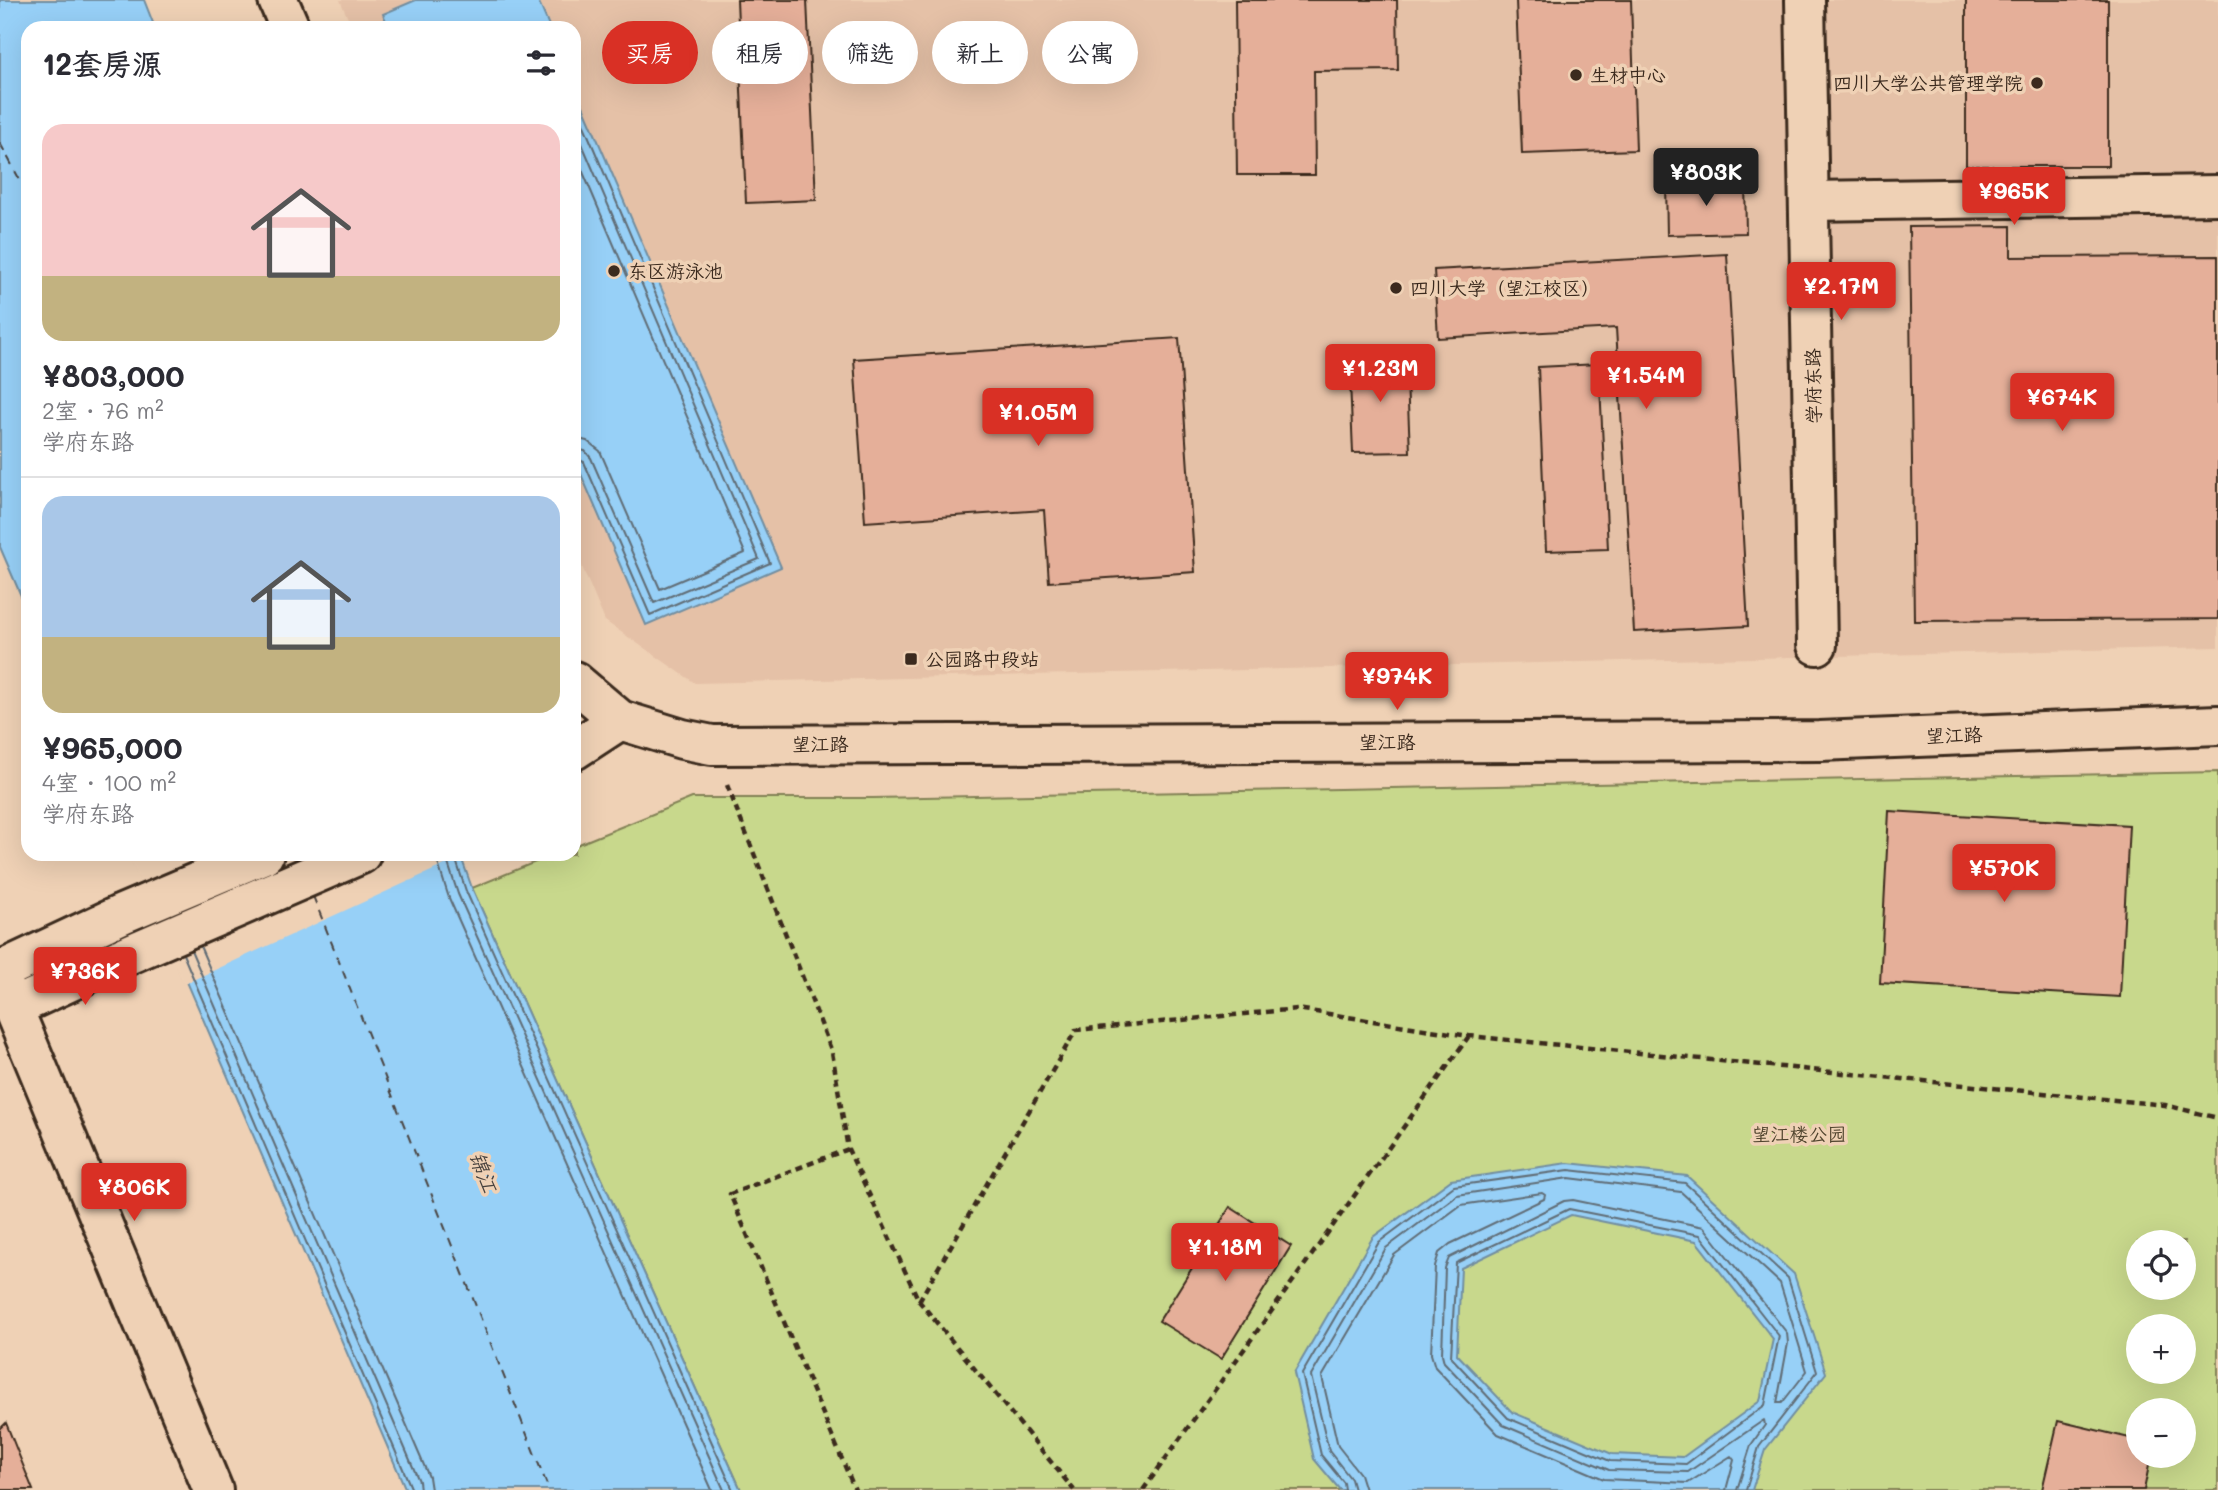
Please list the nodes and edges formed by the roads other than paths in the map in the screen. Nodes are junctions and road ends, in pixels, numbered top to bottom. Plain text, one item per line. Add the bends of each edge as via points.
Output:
1 (278, 0) edge
2 (1805, 0) edge
3 (287, 21) edge
4 (2218, 195) edge
5 (1809, 201) junction
6 (1817, 645) dead end
7 (581, 687) edge
8 (620, 720) junction
9 (2218, 725) edge
10 (581, 745) edge
11 (247, 861) edge
12 (345, 861) edge
13 (0, 971) edge
14 (6, 993) edge
15 (213, 1490) edge

1 - 3 street
2 - 5 street, 学府东路
4 - 5 street
5 - 6 street, 学府东路
7 - 8 street, 望江路
8 - 9 street, 望江路 via 712,745 1820,741
8 - 10 street
11 - 13 street
12 - 14 street via 132,953
14 - 15 street

